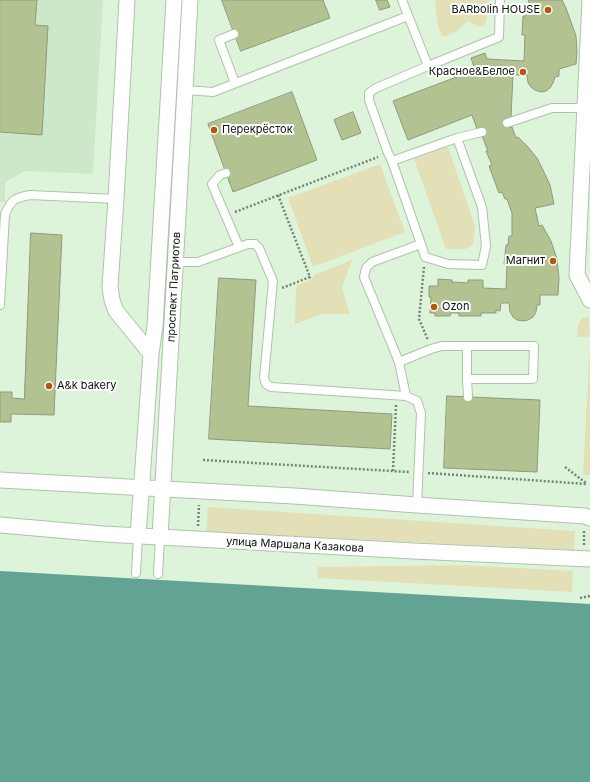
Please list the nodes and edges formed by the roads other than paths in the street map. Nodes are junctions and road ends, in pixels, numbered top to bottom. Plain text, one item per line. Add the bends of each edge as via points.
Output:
1 (127, 0) edge
2 (174, 0) edge
3 (190, 0) edge
4 (402, 0) edge
5 (500, 0) edge
6 (590, 0) edge
7 (408, 16) junction
8 (234, 34) dead end
9 (428, 66) junction
10 (235, 83) junction
11 (185, 90) junction
12 (585, 108) junction
13 (507, 122) dead end
14 (482, 132) dead end
15 (457, 138) junction
16 (392, 161) junction
17 (226, 173) dead end
18 (116, 199) junction
19 (421, 244) junction
20 (238, 247) junction
21 (175, 262) junction
22 (590, 300) edge
23 (0, 305) edge
24 (467, 346) junction
25 (151, 354) junction
26 (399, 362) junction
27 (467, 379) junction
28 (406, 396) junction
29 (468, 397) dead end
30 (0, 480) edge
31 (142, 488) junction
32 (162, 489) junction
33 (417, 505) junction
34 (587, 519) edge
35 (0, 525) edge
36 (138, 536) junction
37 (160, 537) junction
38 (587, 554) edge
39 (136, 573) dead end
40 (158, 574) dead end

1 - 18 street
2 - 25 street, проспект Патриотов via 155,326
3 - 11 street, проспект Патриотов
4 - 7 lane
5 - 9 lane via 499,37
6 - 12 street
7 - 9 lane
7 - 10 lane
8 - 10 lane via 219,40
9 - 16 lane via 369,93 369,100
10 - 11 lane via 213,92
11 - 21 street, проспект Патриотов
12 - 13 lane via 552,108
12 - 22 street via 577,275
14 - 15 lane
15 - 16 lane
15 - 19 lane via 482,207 486,246 482,265 448,264 425,257
16 - 19 lane
17 - 20 lane via 220,175 212,184
18 - 23 lane via 30,195 18,197 10,203 5,214
18 - 25 street via 110,287 112,300 116,311
19 - 26 lane via 372,262 366,268 364,277
20 - 21 lane via 198,262
20 - 28 lane via 255,244 273,281 264,378 266,384 271,387
21 - 32 street, проспект Патриотов
24 - 26 lane via 442,346
24 - 27 lane
24 - 27 lane via 534,346 533,379
25 - 31 street, проспект Патриотов
26 - 28 lane
27 - 29 lane
28 - 33 lane via 416,401 421,413
30 - 31 street
31 - 32 street
31 - 36 street, проспект Патриотов
32 - 33 street
32 - 37 street, проспект Патриотов
33 - 34 street
35 - 36 street, улица Маршала Казакова
36 - 37 street, улица Маршала Казакова
36 - 39 lane, проспект Патриотов
37 - 38 street, улица Маршала Казакова via 413,551
37 - 40 lane, проспект Патриотов

